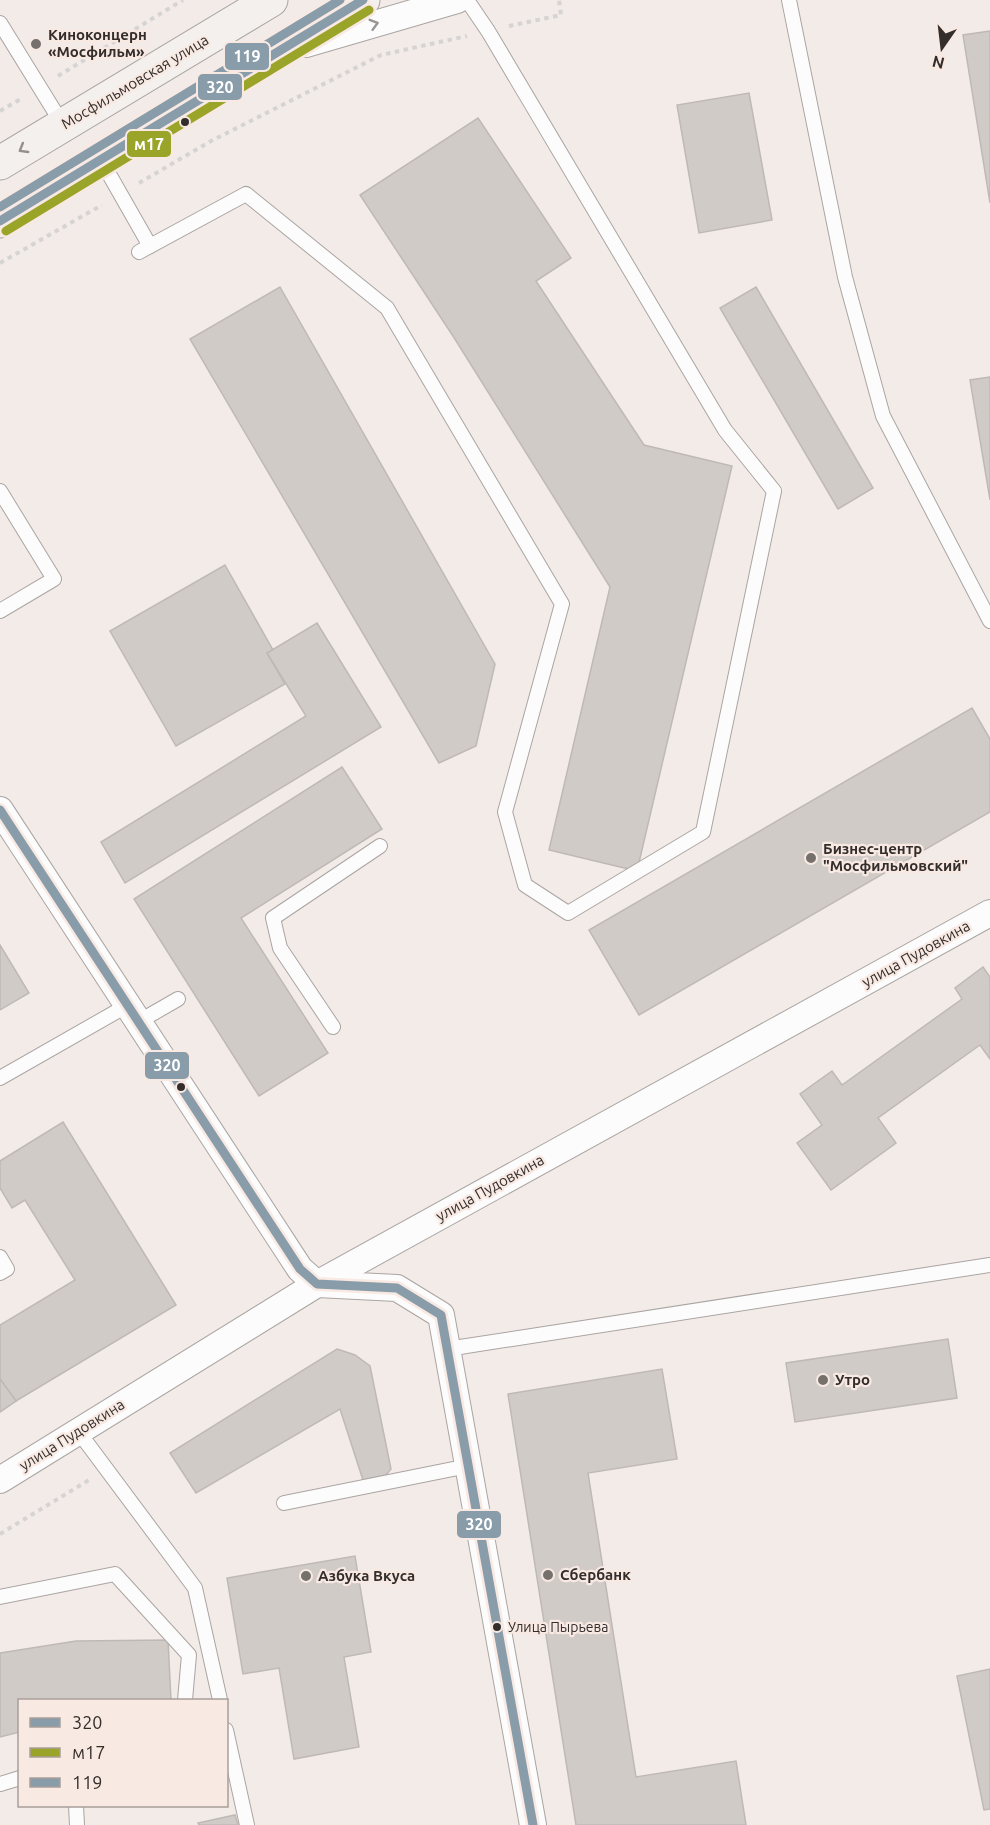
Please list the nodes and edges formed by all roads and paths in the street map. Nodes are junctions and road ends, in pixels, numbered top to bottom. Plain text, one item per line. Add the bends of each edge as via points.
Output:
1 (183, 0) edge
2 (271, 0) edge
3 (363, 0) edge
4 (457, 0) edge
5 (467, 0) edge
6 (559, 0) edge
7 (789, 0) edge
8 (0, 23) edge
9 (488, 31) junction
10 (277, 52) junction
11 (40, 87) junction
12 (0, 111) edge
13 (63, 125) junction
14 (100, 159) junction
15 (0, 163) edge
16 (120, 194) junction
17 (0, 221) edge
18 (0, 263) edge
19 (0, 491) edge
20 (5, 512) edge
21 (0, 611) edge
22 (990, 621) edge
23 (0, 810) edge
24 (380, 846) dead end
25 (990, 913) edge
26 (178, 999) dead end
27 (133, 1014) junction
28 (333, 1027) dead end
29 (0, 1078) edge
30 (0, 1257) edge
31 (990, 1265) edge
32 (0, 1273) edge
33 (317, 1284) junction
34 (447, 1349) junction
35 (78, 1431) junction
36 (468, 1466) junction
37 (106, 1469) junction
38 (0, 1480) edge
39 (284, 1503) dead end
40 (0, 1534) edge
41 (0, 1596) edge
42 (184, 1699) edge
43 (220, 1699) edge
44 (228, 1740) edge
45 (18, 1779) edge
46 (0, 1784) edge
47 (76, 1807) edge
48 (77, 1825) edge
49 (247, 1825) edge
50 (532, 1825) edge

1 - 11 path
2 - 13 main road, Мосфильмовская улица
3 - 10 main road
10 -> 4 street
5 - 9 lane
6 - 9 path via 561,15
7 - 22 lane via 845,277 883,416
8 - 11 lane
9 - 16 path via 381,55 211,141
9 - 16 lane via 725,430 774,491 703,832 568,913 525,885 505,812 562,604 387,308 246,194 145,249
10 - 14 main road
11 - 12 path
11 - 13 lane
13 -> 15 main road, Мосфильмовская улица
14 - 16 lane
14 - 17 main road
16 - 18 path
19 - 20 lane
20 - 21 lane via 54,579
23 - 27 street
24 - 28 lane via 273,918 280,948
25 - 33 street, улица Пудовкина
26 - 27 lane
27 - 29 lane
27 - 33 street via 300,1269
30 - 32 lane via 7,1269
31 - 34 lane
33 - 34 street via 397,1288 441,1315
33 - 35 street, улица Пудовкина
34 - 36 street
35 - 37 lane
35 - 38 street, улица Пудовкина
36 - 39 lane
36 - 50 street
37 - 40 path
37 - 43 lane via 195,1588
41 - 42 lane via 115,1574 189,1654
44 - 49 lane
45 - 46 lane
47 - 48 lane

